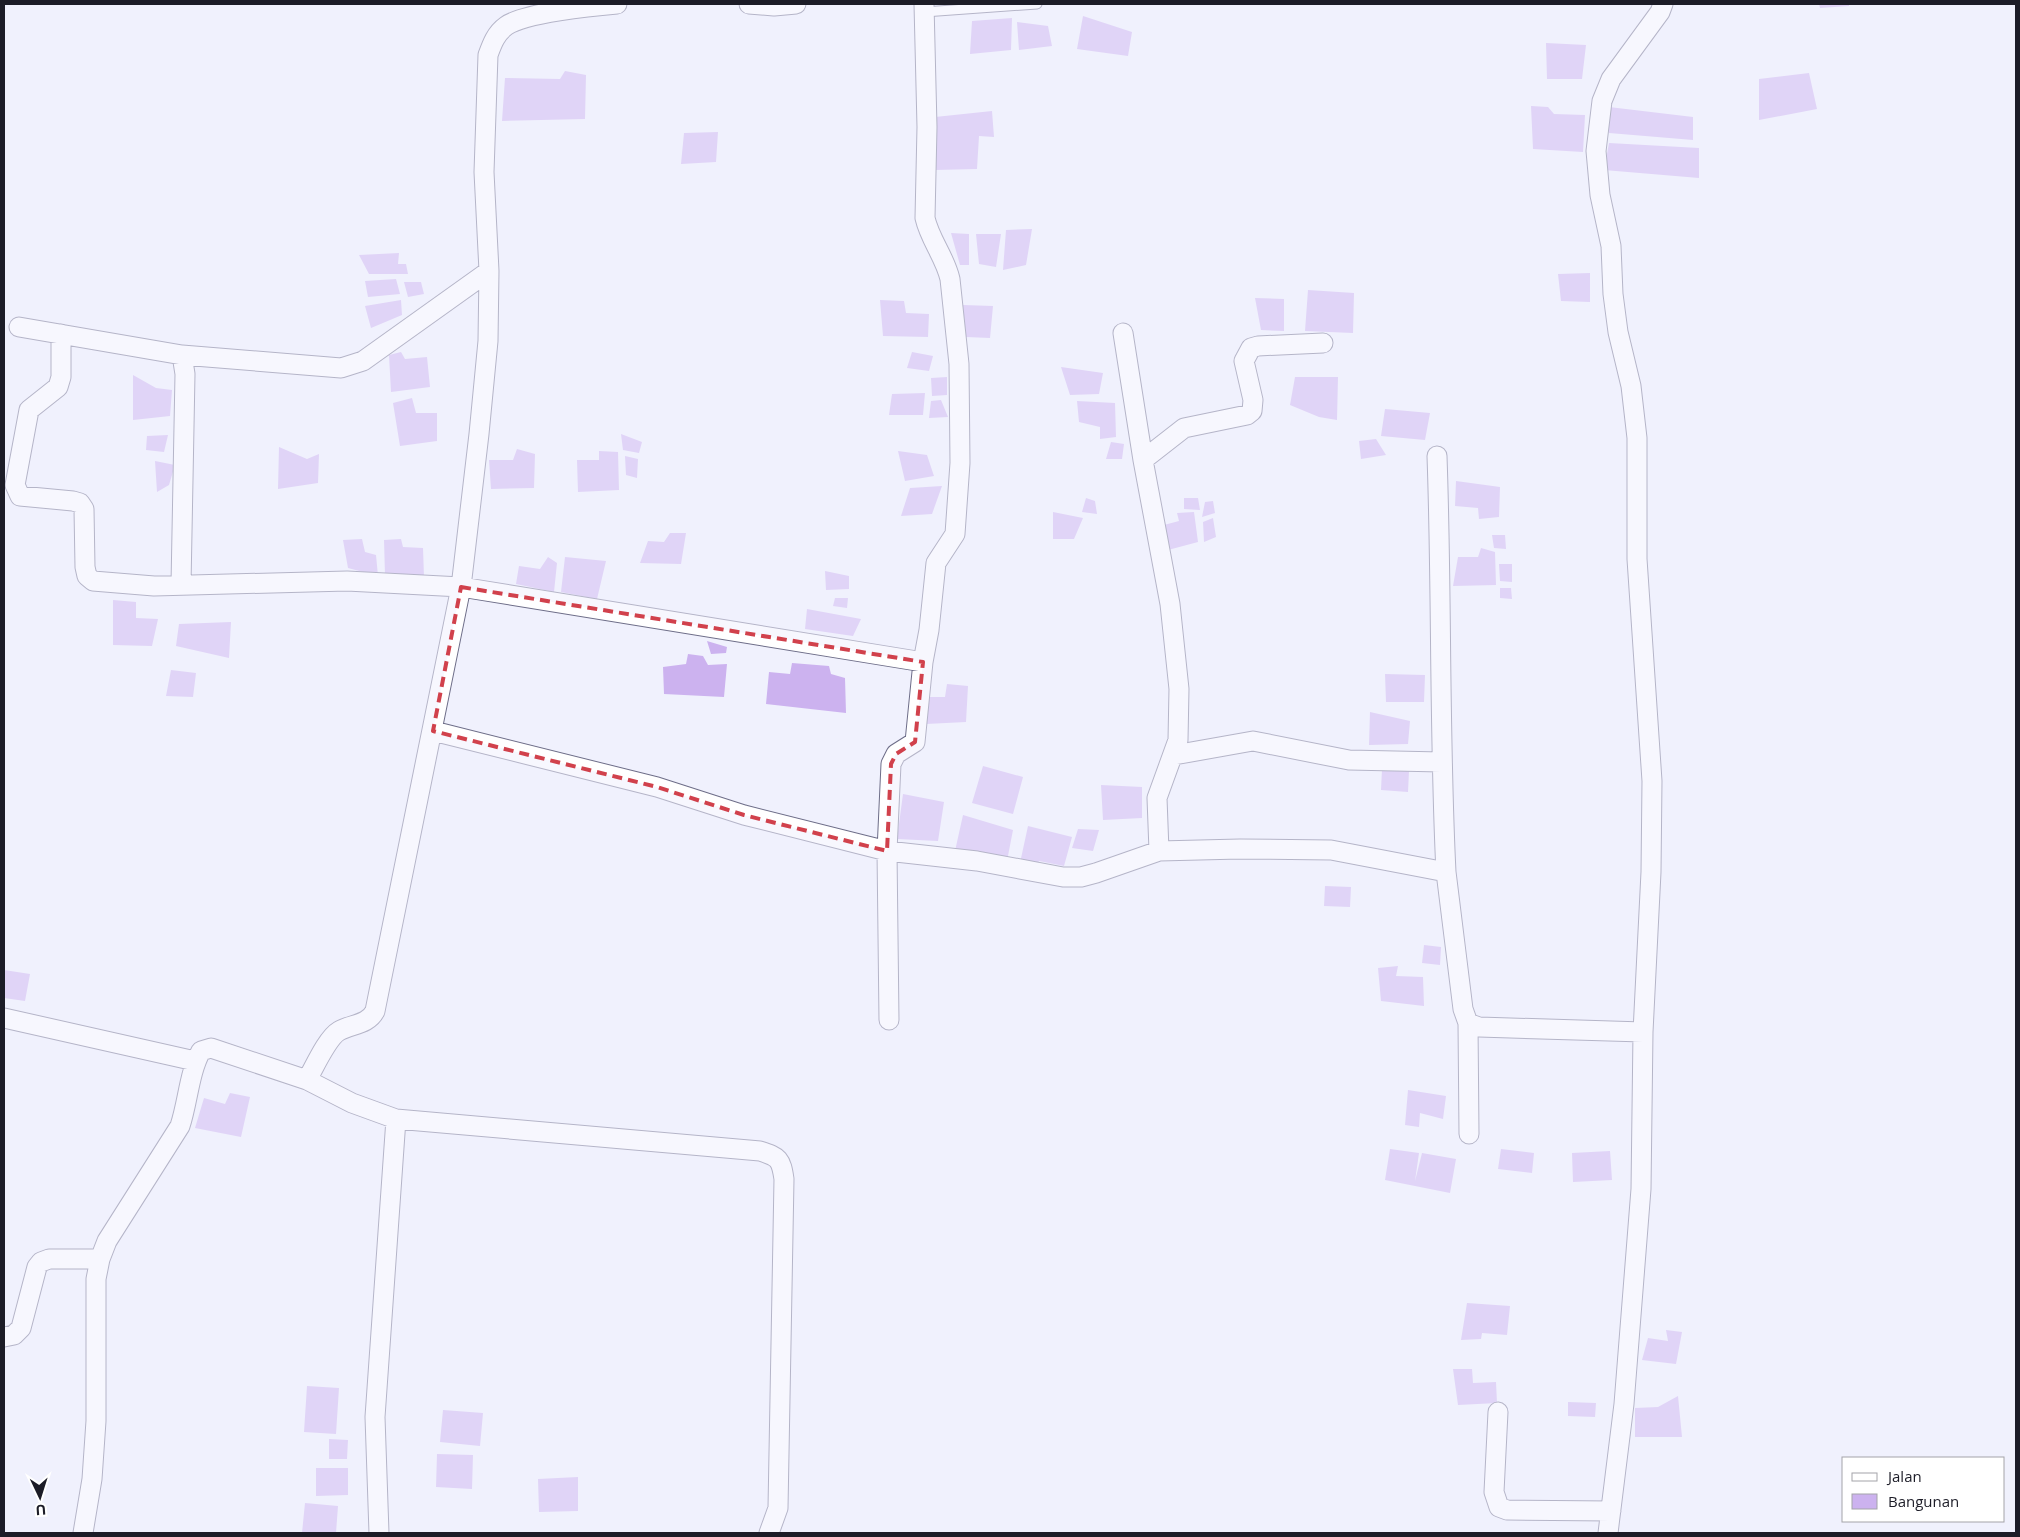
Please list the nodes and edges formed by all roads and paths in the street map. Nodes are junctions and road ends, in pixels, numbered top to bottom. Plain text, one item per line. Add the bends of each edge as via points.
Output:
1 (617, 4) edge
2 (749, 4) edge
3 (796, 4) edge
4 (1037, 4) edge
5 (1663, 4) edge
6 (924, 8) edge
7 (489, 271) junction
8 (19, 328) dead end
9 (1123, 333) dead end
10 (61, 334) junction
11 (1323, 343) dead end
12 (182, 355) junction
13 (1437, 456) dead end
14 (1143, 460) junction
15 (181, 585) junction
16 (461, 587) junction
17 (923, 662) junction
18 (433, 731) junction
19 (1174, 755) junction
20 (1441, 762) junction
21 (886, 851) junction
22 (1160, 851) junction
23 (1446, 872) junction
24 (4, 1018) edge
25 (889, 1020) dead end
26 (1468, 1023) junction
27 (1643, 1032) junction
28 (195, 1061) junction
29 (307, 1080) junction
30 (396, 1119) junction
31 (1470, 1134) dead end
32 (100, 1259) junction
33 (4, 1337) edge
34 (1498, 1412) dead end
35 (1610, 1511) junction
36 (83, 1533) edge
37 (379, 1533) edge
38 (769, 1533) edge
39 (1608, 1533) edge

1 - 7 street via 570,9 525,19 507,26 494,39 488,56 484,172
2 - 3 street
4 - 6 lane
5 - 27 street via 1610,78 1602,101 1596,151 1600,195 1611,246 1618,332 1631,386 1637,438 1637,559 1652,781 1652,872
6 - 17 street via 926,218 927,228 948,267 950,279 959,364 960,463 954,534 936,563
7 - 12 street via 350,367
7 - 16 street via 488,341
8 - 10 street
9 - 14 street
10 - 12 street
10 - 15 street via 61,377 58,387 29,410 16,492 27,498 80,504 84,509 86,576 93,581
11 - 14 street via 1252,348 1244,361 1253,400 1252,411 1247,415 1184,428
12 - 15 street via 185,374
13 - 20 street
14 - 19 street via 1170,604 1179,689 1178,740
15 - 16 street via 347,581
16 - 17 street
16 - 18 street
17 - 21 street via 915,742 896,754 891,764
18 - 21 street via 640,782 744,815
18 - 29 street via 375,1011 367,1020 331,1038
19 - 20 street via 1253,741 1350,760
19 - 22 street via 1157,798
20 - 23 street
21 - 22 street via 1081,877
21 - 25 street
22 - 23 street via 1322,849
23 - 26 street via 1463,1009
24 - 28 street
26 - 27 street via 1479,1027
26 - 31 street
27 - 35 street via 1641,1189 1624,1404
28 - 29 street via 201,1051 211,1048
28 - 32 street via 180,1126 107,1241
29 - 30 street via 352,1103
30 - 37 street via 375,1417
30 - 38 street via 774,1155 781,1163 784,1179 778,1508
32 - 33 street via 49,1259 41,1262 21,1328 14,1335
32 - 36 street via 96,1279 96,1421 92,1479
34 - 35 street via 1494,1492 1499,1507 1507,1510
35 - 39 street

